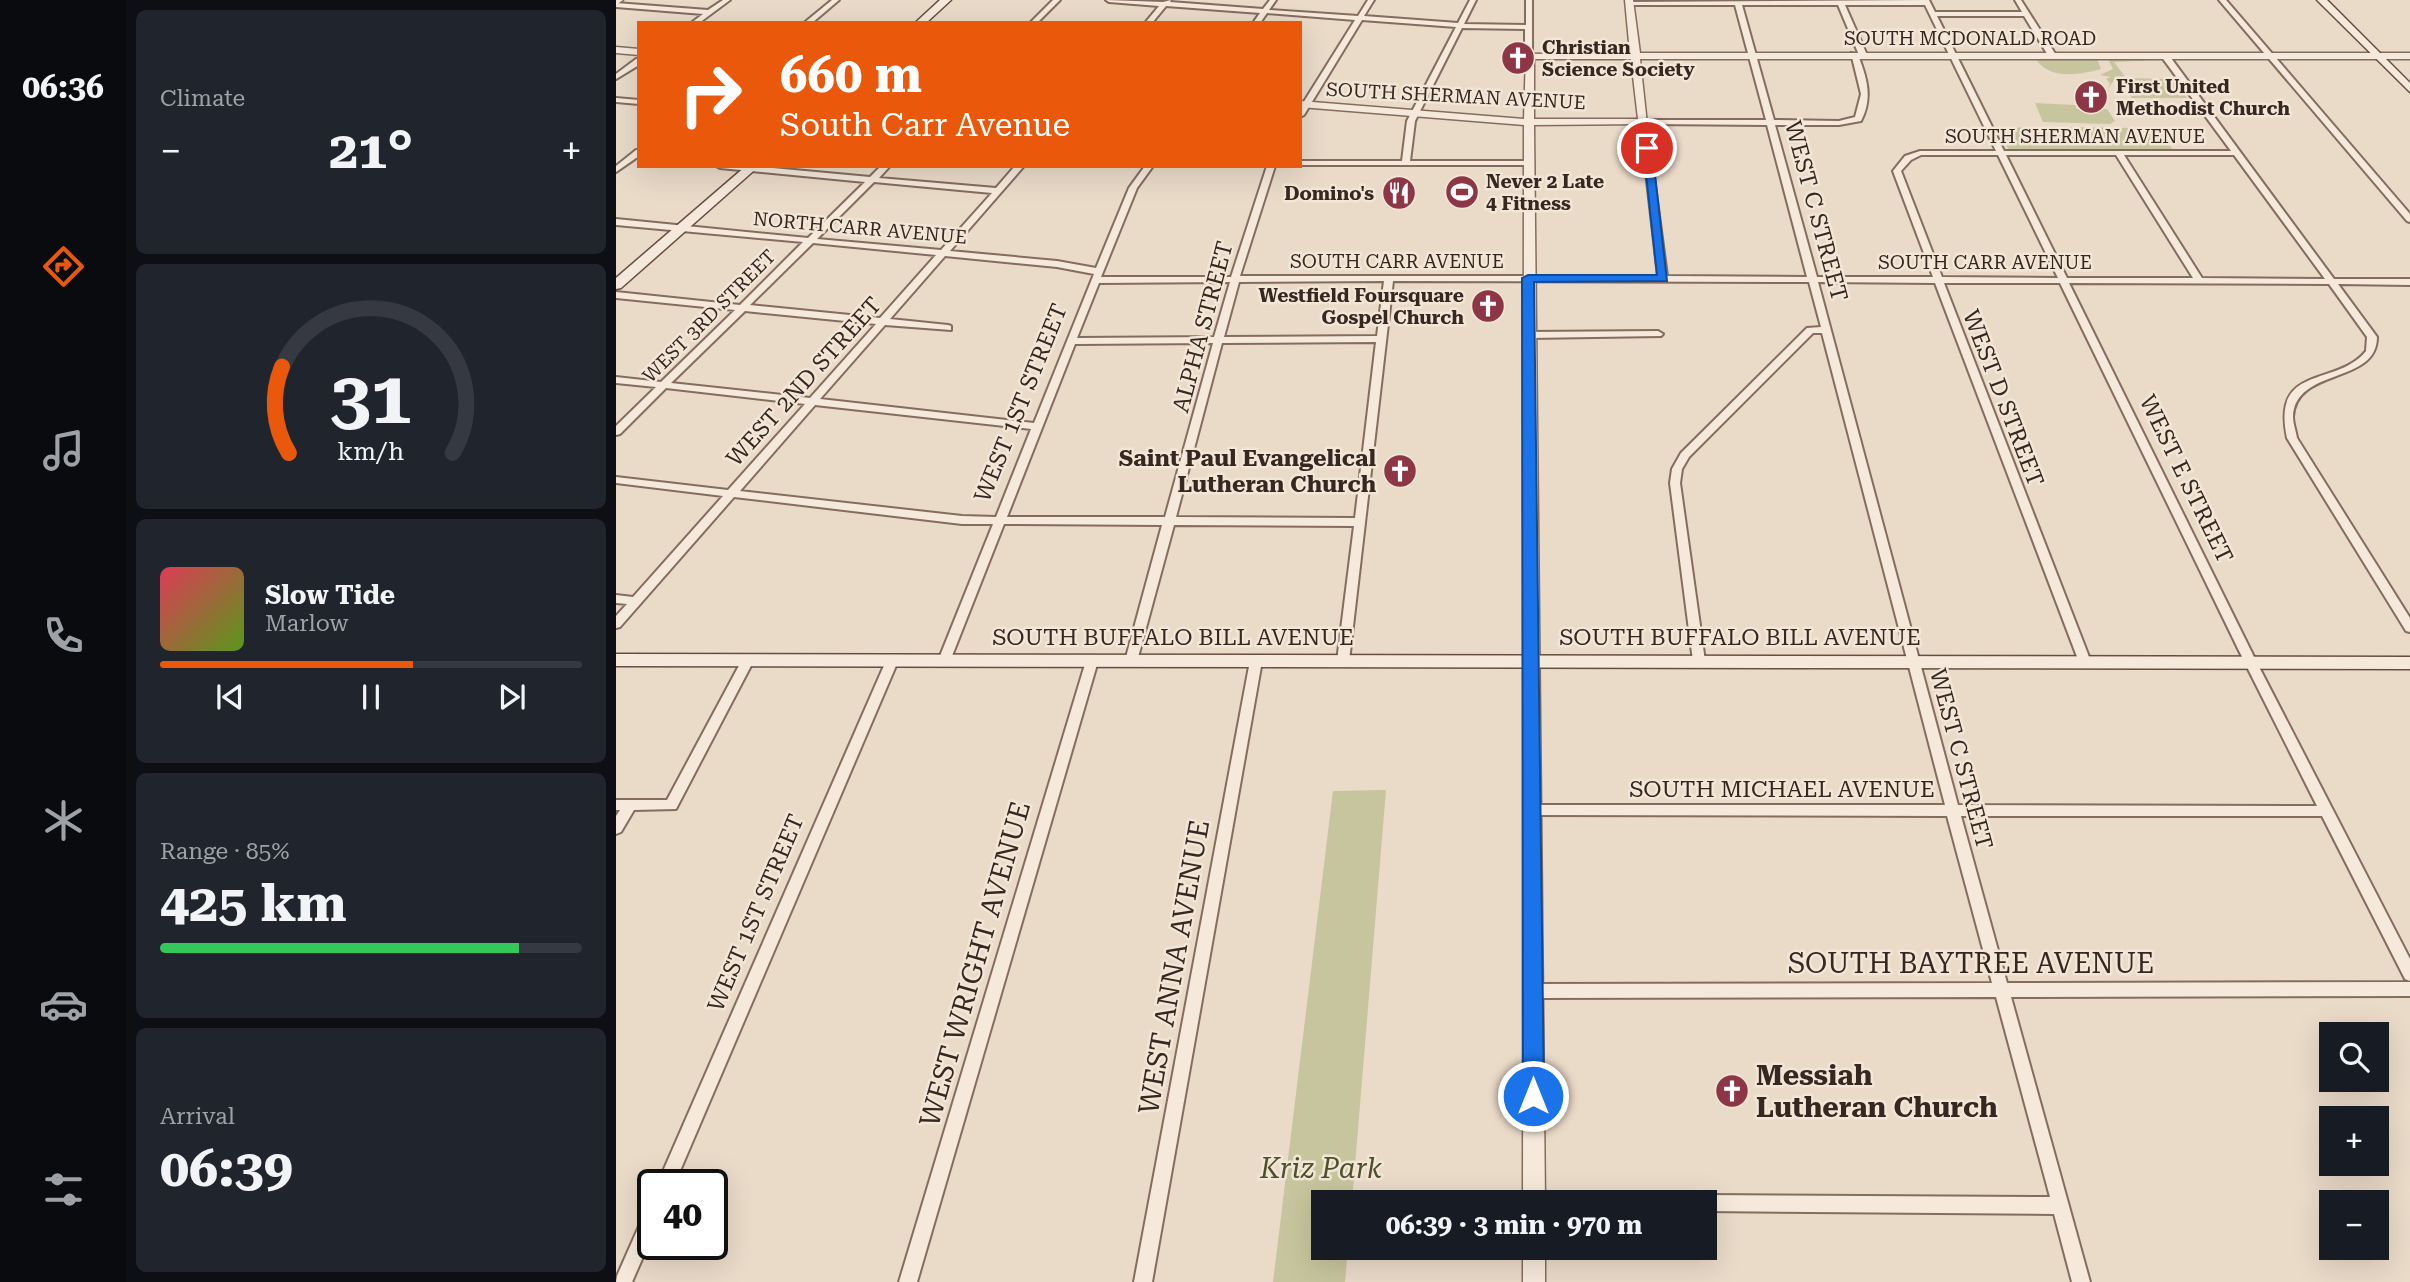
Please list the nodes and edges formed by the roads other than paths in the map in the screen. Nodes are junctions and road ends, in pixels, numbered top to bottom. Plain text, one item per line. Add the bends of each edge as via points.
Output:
1 (727, 0) edge
2 (836, 0) edge
3 (946, 0) edge
4 (1057, 0) edge
5 (1109, 0) edge
6 (1273, 0) edge
7 (1371, 0) edge
8 (1473, 0) edge
9 (1529, 0) edge
10 (2018, 0) edge
11 (2222, 0) edge
12 (2322, 0) edge
13 (617, 2) edge
14 (1166, 2) edge
15 (1629, 2) edge
16 (1738, 3) junction
17 (1841, 3) junction
18 (1929, 6) edge
19 (1265, 11) junction
20 (709, 12) junction
21 (2026, 14) junction
22 (1361, 17) junction
23 (697, 21) edge
24 (810, 21) edge
25 (922, 21) edge
26 (1035, 21) edge
27 (1150, 21) edge
28 (1258, 21) edge
29 (1460, 24) junction
30 (1529, 27) junction
31 (616, 50) edge
32 (637, 52) edge
33 (1753, 55) junction
34 (1858, 55) junction
35 (1953, 55) junction
36 (2052, 55) junction
37 (1529, 56) junction
38 (1636, 56) junction
39 (2165, 56) junction
40 (2270, 56) junction
41 (2378, 56) junction
42 (2410, 56) edge
43 (637, 62) edge
44 (616, 77) edge
45 (2410, 89) edge
46 (616, 100) edge
47 (637, 102) edge
48 (1303, 104) edge
49 (1416, 113) junction
50 (1528, 122) junction
51 (1643, 122) junction
52 (1771, 123) junction
53 (2236, 153) junction
54 (1914, 154) joint
55 (2002, 154) junction
56 (2119, 154) junction
57 (616, 157) edge
58 (636, 157) edge
59 (1405, 162) junction
60 (1302, 163) edge
61 (1528, 163) junction
62 (752, 168) edge
63 (884, 168) edge
64 (1018, 168) edge
65 (1148, 168) edge
66 (1270, 168) edge
67 (616, 170) edge
68 (872, 180) junction
69 (998, 191) junction
70 (2410, 219) edge
71 (616, 222) edge
72 (682, 228) junction
73 (811, 241) junction
74 (943, 253) junction
75 (1099, 276) junction
76 (1389, 278) junction
77 (1528, 278) junction
78 (1235, 279) junction
79 (1663, 279) junction
80 (1812, 279) junction
81 (1937, 280) junction
82 (2064, 281) junction
83 (2199, 281) junction
84 (2332, 282) junction
85 (2410, 282) edge
86 (616, 285) edge
87 (616, 295) edge
88 (743, 308) junction
89 (883, 322) junction
90 (948, 328) dead end
91 (1826, 330) junction
92 (1658, 334) dead end
93 (1528, 335) junction
94 (1382, 339) junction
95 (1072, 341) junction
96 (1219, 341) junction
97 (616, 380) edge
98 (664, 386) junction
99 (812, 402) junction
100 (1037, 426) junction
101 (616, 432) edge
102 (616, 480) edge
103 (731, 494) junction
104 (1170, 520) junction
105 (1000, 521) junction
106 (1359, 522) junction
107 (616, 598) edge
108 (636, 601) junction
109 (616, 624) edge
110 (2410, 628) edge
111 (616, 660) edge
112 (748, 660) junction
113 (892, 661) junction
114 (944, 661) junction
115 (1091, 661) junction
116 (1131, 661) junction
117 (1256, 661) junction
118 (1343, 661) junction
119 (1530, 661) junction
120 (1699, 662) junction
121 (1912, 662) junction
122 (2085, 662) junction
123 (2251, 663) junction
124 (2410, 663) edge
125 (623, 805) edge
126 (1531, 810) junction
127 (1953, 810) junction
128 (2327, 811) junction
129 (616, 828) edge
130 (2410, 974) edge
131 (2002, 989) junction
132 (2410, 989) edge
133 (1533, 991) junction
134 (672, 1169) edge
135 (1534, 1190) edge
136 (1717, 1203) edge
137 (2061, 1206) junction
138 (637, 1250) edge
139 (1534, 1260) edge
140 (623, 1282) edge
141 (908, 1282) edge
142 (1143, 1282) edge
143 (1534, 1282) edge
144 (2081, 1282) edge

1 - 20 street
2 - 24 street
3 - 25 main road
4 - 26 street
5 - 14 street
6 - 19 street
7 - 22 street
8 - 29 street
9 - 30 street
10 - 21 street
11 - 40 street
12 - 41 main road
13 - 20 street
14 - 19 street
14 - 27 street
15 - 16 street
15 - 38 street
16 - 17 street
16 - 33 street, WEST C STREET
17 - 18 street
17 - 34 street
18 - 21 street
18 - 35 street, WEST E STREET
19 - 22 street
19 - 28 street
20 - 23 street
21 - 36 street
22 - 29 street
22 - 48 street
29 - 30 street
29 - 49 street
30 - 37 street
31 - 32 street
33 - 34 street, SOUTH MCDONALD ROAD
33 - 38 street, SOUTH MCDONALD ROAD
33 - 52 street, WEST C STREET
34 - 35 street, SOUTH MCDONALD ROAD
34 - 52 street, SOUTH SHERMAN AVENUE via 1866,87 1858,119
35 - 36 street, SOUTH MCDONALD ROAD
35 - 55 street, WEST E STREET
36 - 39 street, SOUTH MCDONALD ROAD
37 - 38 street, SOUTH MCDONALD ROAD
37 - 50 street
38 - 51 street
39 - 40 street, SOUTH MCDONALD ROAD
39 - 53 street
40 - 41 street, SOUTH MCDONALD ROAD
40 - 70 street
41 - 42 street, SOUTH MCDONALD ROAD
41 - 45 main road
43 - 44 street
46 - 47 street
48 - 49 street, SOUTH SHERMAN AVENUE
49 - 50 street, SOUTH SHERMAN AVENUE
49 - 59 street
50 - 51 street, SOUTH SHERMAN AVENUE
50 - 61 street
51 - 52 street, SOUTH SHERMAN AVENUE
51 - 79 street
52 - 80 street, WEST C STREET
53 - 56 street, SOUTH SHERMAN AVENUE
53 - 84 street
54 - 55 street, SOUTH SHERMAN AVENUE
54 - 81 street, WEST D STREET via 1897,171
55 - 56 street, SOUTH SHERMAN AVENUE
55 - 82 street, WEST E STREET
56 - 83 street
57 - 58 street
58 - 67 street
59 - 60 street
59 - 61 street
61 - 77 street
62 - 68 street
62 - 72 main road
63 - 68 street, WEST 3RD STREET
64 - 69 street, WEST 2ND STREET
65 - 75 street, WEST 1ST STREET via 1133,188
66 - 78 street, ALPHA STREET
68 - 69 street
68 - 73 street, WEST 3RD STREET
69 - 74 street, WEST 2ND STREET
71 - 72 street, NORTH CARR AVENUE
72 - 73 street, NORTH CARR AVENUE
72 - 86 main road
73 - 74 street, NORTH CARR AVENUE
73 - 88 street, WEST 3RD STREET
74 - 75 street, NORTH CARR AVENUE via 1057,264
74 - 89 street, WEST 2ND STREET
75 - 78 street, SOUTH CARR AVENUE
75 - 95 street, WEST 1ST STREET
76 - 77 street, SOUTH CARR AVENUE
76 - 78 street, SOUTH CARR AVENUE
76 - 94 street
77 - 79 street, SOUTH CARR AVENUE
77 - 93 street
78 - 96 street, ALPHA STREET
79 - 80 street, SOUTH CARR AVENUE
80 - 81 street, SOUTH CARR AVENUE
80 - 91 street, WEST C STREET
81 - 82 street, SOUTH CARR AVENUE
81 - 122 street, WEST D STREET
82 - 83 street, SOUTH CARR AVENUE
82 - 123 street, WEST E STREET
83 - 84 street, SOUTH CARR AVENUE
84 - 85 street, SOUTH CARR AVENUE
84 - 110 street via 2372,337 2372,348 2367,357 2295,394 2288,417 2292,438
87 - 88 street
88 - 89 street
88 - 98 street, WEST 3RD STREET
89 - 90 street
89 - 99 street, WEST 2ND STREET
91 - 120 street via 1810,330 1685,455 1677,469
91 - 121 street, WEST C STREET
92 - 93 street
93 - 119 street
94 - 96 street
94 - 106 street
95 - 96 street
95 - 100 street, WEST 1ST STREET
96 - 104 street, ALPHA STREET
97 - 98 street
98 - 99 street
98 - 101 street, WEST 3RD STREET
99 - 100 street
99 - 103 street, WEST 2ND STREET
100 - 105 street, WEST 1ST STREET
102 - 103 street
103 - 105 street
103 - 108 street, WEST 2ND STREET
104 - 105 street
104 - 106 street
104 - 116 street, ALPHA STREET
105 - 114 street, WEST 1ST STREET
106 - 118 street
107 - 108 street
108 - 109 street, WEST 2ND STREET
111 - 112 main road, SOUTH BUFFALO BILL AVENUE
112 - 113 main road, SOUTH BUFFALO BILL AVENUE
112 - 125 street via 671,805
113 - 114 main road, SOUTH BUFFALO BILL AVENUE
113 - 134 street, WEST 1ST STREET
114 - 115 main road, SOUTH BUFFALO BILL AVENUE
115 - 116 main road, SOUTH BUFFALO BILL AVENUE
115 - 141 street, WEST WRIGHT AVENUE
116 - 117 main road, SOUTH BUFFALO BILL AVENUE
117 - 118 main road, SOUTH BUFFALO BILL AVENUE
117 - 142 street, WEST ANNA AVENUE
118 - 119 main road, SOUTH BUFFALO BILL AVENUE
119 - 120 main road, SOUTH BUFFALO BILL AVENUE
119 - 126 street
120 - 121 main road, SOUTH BUFFALO BILL AVENUE
121 - 122 main road, SOUTH BUFFALO BILL AVENUE
121 - 127 street, WEST C STREET
122 - 123 main road, SOUTH BUFFALO BILL AVENUE
123 - 124 main road, SOUTH BUFFALO BILL AVENUE
123 - 128 street, WEST E STREET
125 - 129 street
126 - 127 street, SOUTH MICHAEL AVENUE
126 - 133 street
127 - 128 street, SOUTH MICHAEL AVENUE
127 - 131 street, WEST C STREET
128 - 130 street, WEST E STREET
131 - 132 street, SOUTH BAYTREE AVENUE
131 - 133 street, SOUTH BAYTREE AVENUE
131 - 137 street, WEST C STREET
133 - 135 street
136 - 137 street
137 - 144 street, WEST C STREET
138 - 140 street
139 - 143 street

